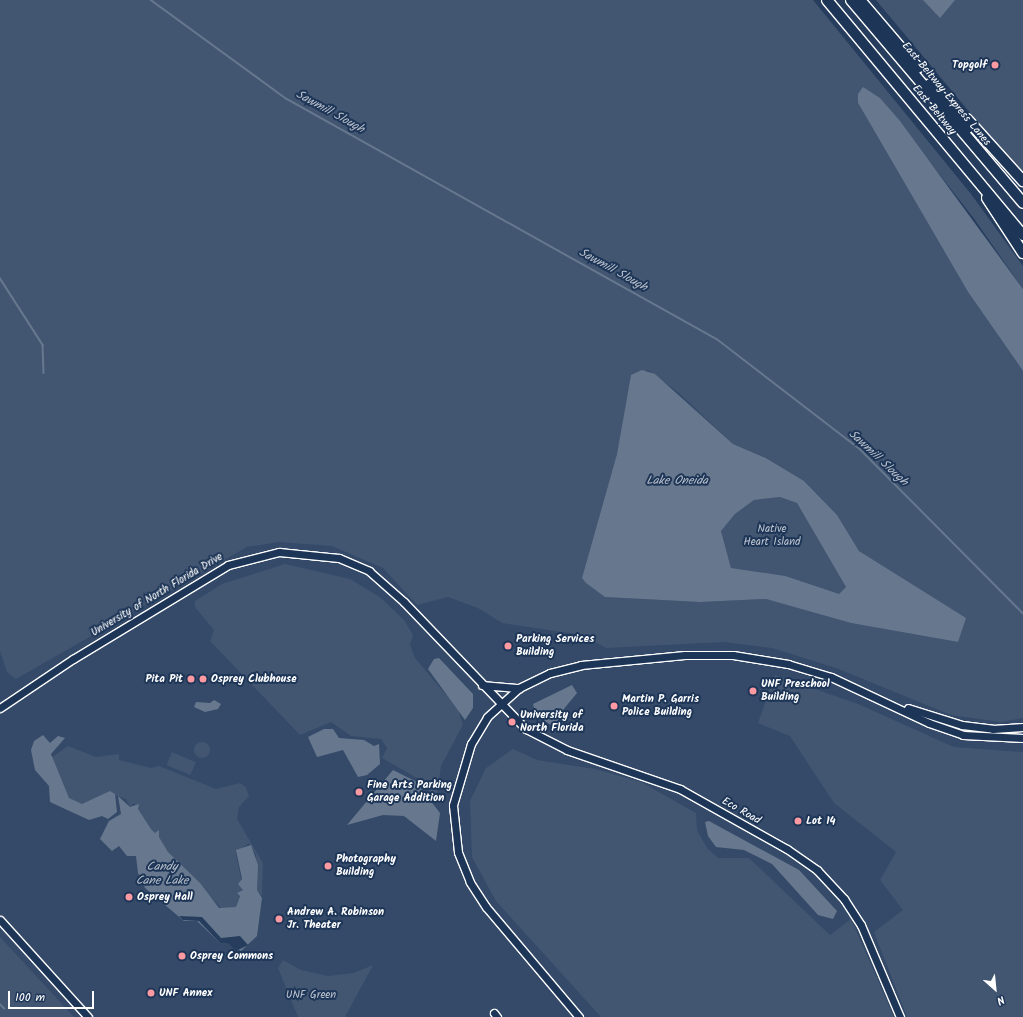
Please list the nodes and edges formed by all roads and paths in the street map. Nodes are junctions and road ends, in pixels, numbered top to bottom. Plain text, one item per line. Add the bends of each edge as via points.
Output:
1 (827, 0) edge
2 (851, 0) edge
3 (860, 0) edge
4 (947, 103) junction
5 (1023, 181) edge
6 (984, 189) junction
7 (1023, 194) edge
8 (1023, 203) edge
9 (1023, 234) edge
10 (1023, 253) edge
11 (482, 685) junction
12 (519, 688) junction
13 (878, 697) junction
14 (500, 704) junction
15 (0, 708) edge
16 (1023, 727) edge
17 (1023, 738) edge
18 (0, 920) edge
19 (88, 1017) edge
20 (579, 1017) edge
21 (900, 1017) edge

1 - 6 highway, East Beltway
2 - 8 highway, East Beltway Express Lanes
3 - 4 highway, East Beltway
4 - 5 highway via 968,119
4 - 7 highway, East Beltway
6 - 9 highway, East Beltway
6 - 10 highway via 992,210
11 - 12 street
11 - 14 street, University of North Florida Drive
11 - 15 street, University of North Florida Drive via 404,602 369,571 340,558 279,552 228,565 76,656
12 - 13 street via 550,673 581,665 712,655 788,664
12 - 14 street
13 - 16 street via 962,725 993,729
13 - 17 street via 929,723 963,735 1005,740
14 - 20 street via 478,729 459,775 454,805 458,852 486,907
14 - 21 street, Eco Road via 537,736 680,789 806,862 836,890 861,925
18 - 19 street

